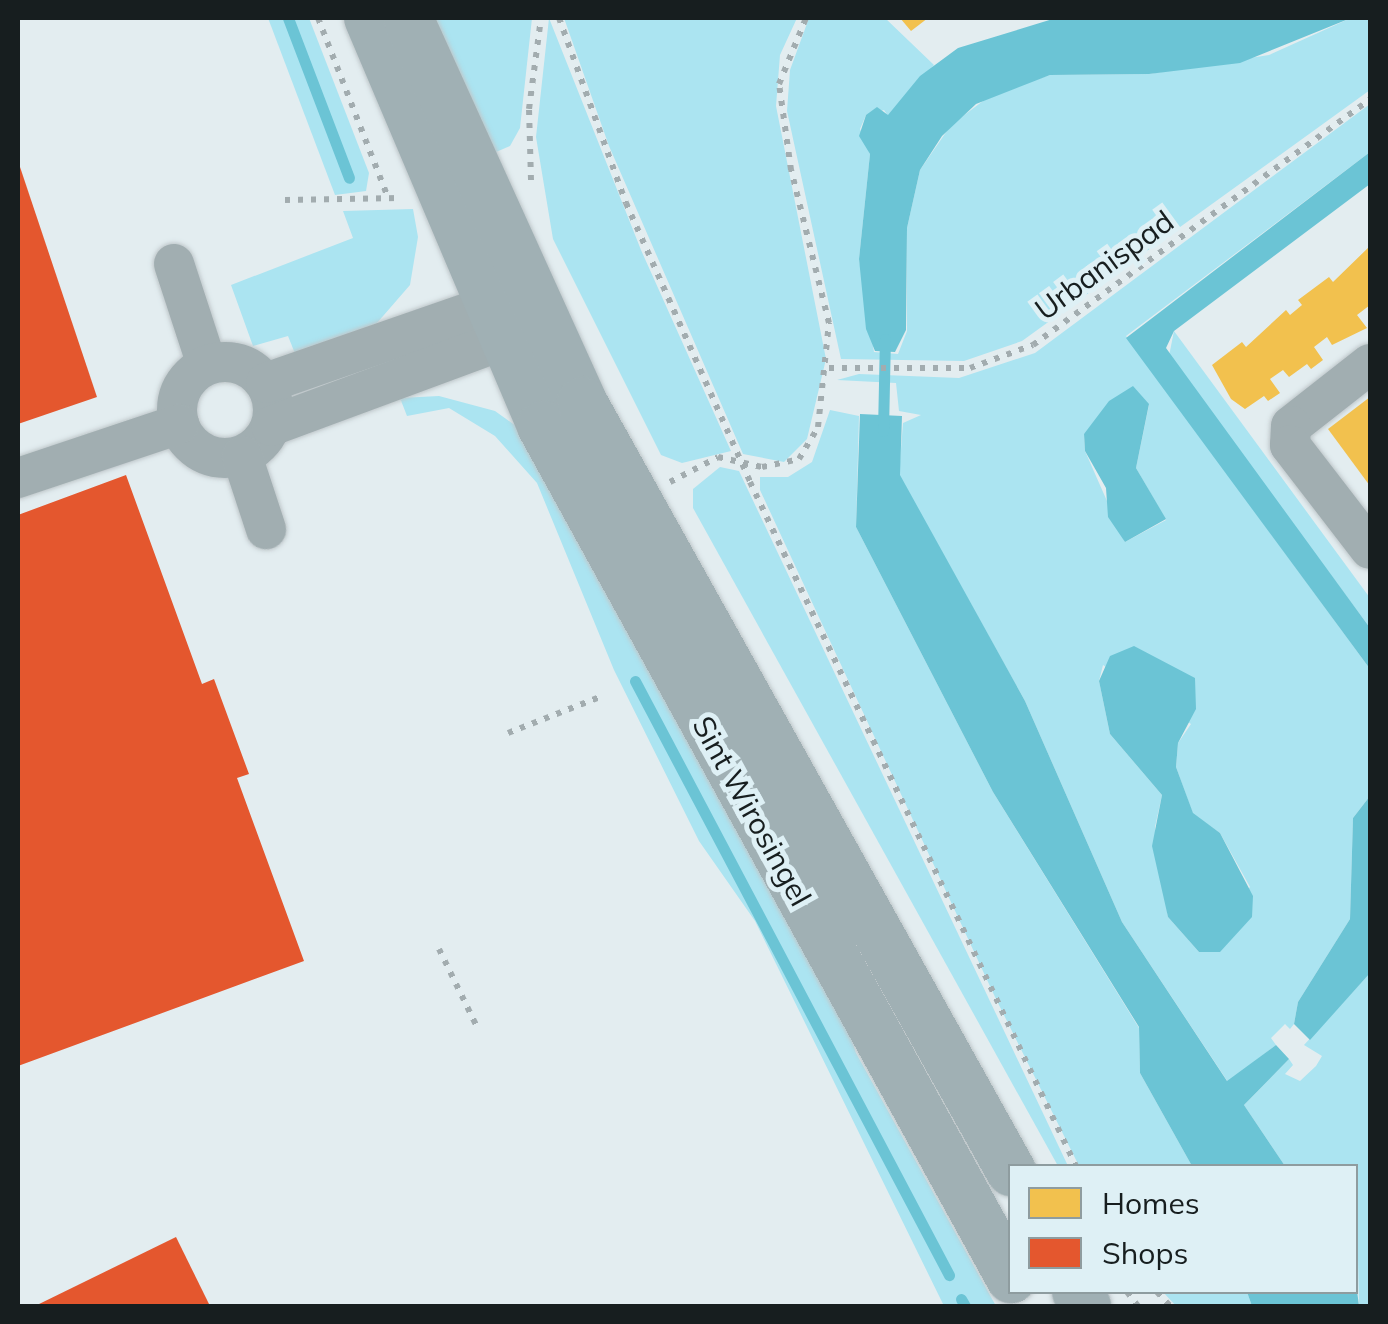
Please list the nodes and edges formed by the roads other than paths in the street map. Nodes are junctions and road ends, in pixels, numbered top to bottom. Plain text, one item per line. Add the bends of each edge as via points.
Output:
1 (369, 18) edge
2 (408, 18) edge
3 (174, 264) dead end
4 (509, 317) junction
5 (1370, 364) edge
6 (207, 365) junction
7 (266, 383) junction
8 (179, 424) junction
9 (271, 426) junction
10 (242, 456) junction
11 (18, 478) edge
12 (266, 528) dead end
13 (1370, 549) edge
14 (1008, 1167) edge
15 (1008, 1274) edge

1 - 4 main road, Sint Wirosingel
2 - 4 main road, Sint Wirosingel
3 - 6 street
4 - 7 street
4 - 9 street
4 - 14 main road, Sint Wirosingel via 636,501
4 - 15 main road, Sint Wirosingel via 581,500
5 - 13 street via 1291,426 1290,445
6 - 7 street via 240,364
6 - 8 street via 179,396
7 - 9 street
8 - 10 street via 197,450
8 - 11 street
9 - 10 street
10 - 12 street

